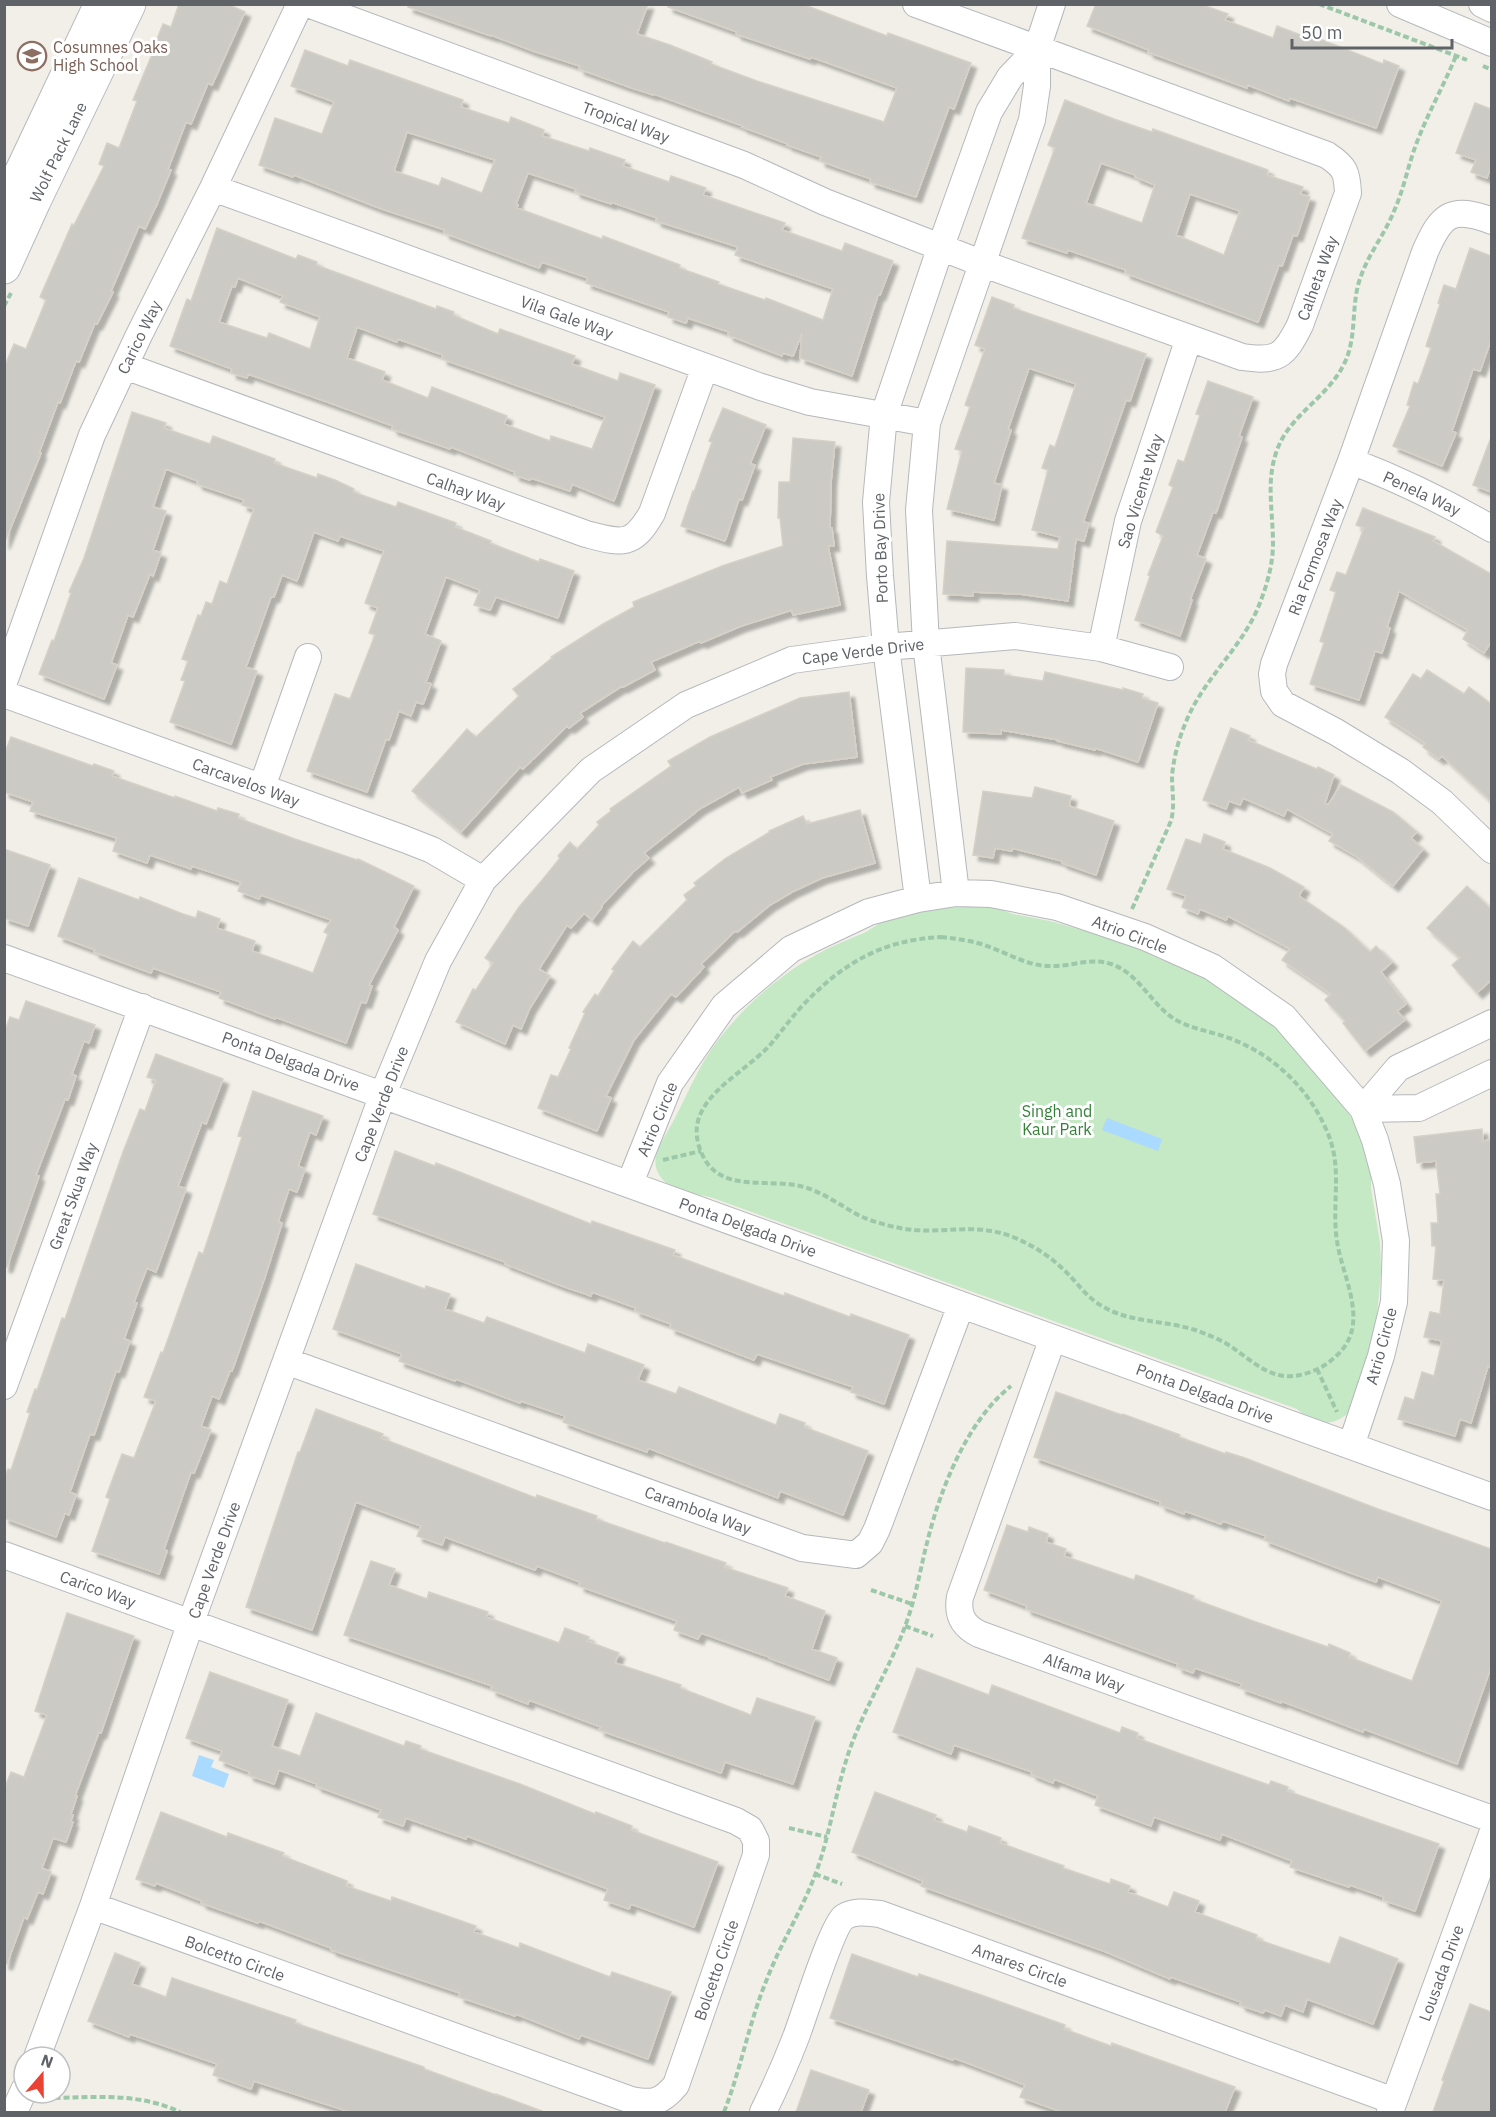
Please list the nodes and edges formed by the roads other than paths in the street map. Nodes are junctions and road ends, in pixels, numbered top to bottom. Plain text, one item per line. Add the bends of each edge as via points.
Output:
1 (101, 4) edge
2 (129, 4) edge
3 (300, 4) edge
4 (308, 4) edge
5 (916, 4) edge
6 (1053, 4) edge
7 (1400, 4) edge
8 (1482, 4) edge
9 (1491, 9) edge
10 (1491, 43) edge
11 (1037, 49) junction
12 (213, 188) junction
13 (4, 209) edge
14 (1491, 220) edge
15 (941, 246) junction
16 (981, 263) junction
17 (4, 267) edge
18 (1189, 338) junction
19 (124, 366) junction
20 (705, 367) junction
21 (884, 414) junction
22 (927, 423) junction
23 (1351, 461) junction
24 (1491, 529) edge
25 (926, 644) junction
26 (886, 647) junction
27 (1101, 648) junction
28 (308, 657) dead end
29 (1170, 667) dead end
30 (4, 682) edge
31 (4, 694) edge
32 (262, 788) junction
33 (1491, 850) edge
34 (483, 880) junction
35 (956, 893) junction
36 (918, 899) junction
37 (4, 958) edge
38 (142, 1007) junction
39 (1491, 1023) edge
40 (1491, 1073) edge
41 (384, 1094) junction
42 (1363, 1109) junction
43 (630, 1183) junction
44 (961, 1305) junction
45 (1053, 1338) junction
46 (286, 1360) junction
47 (4, 1386) edge
48 (1351, 1446) junction
49 (1491, 1497) edge
50 (4, 1555) edge
51 (191, 1622) junction
52 (1491, 1819) edge
53 (1491, 1834) edge
54 (93, 1906) junction
55 (41, 2045) edge
56 (1392, 2107) edge
57 (763, 2112) edge

1 - 13 street, Wolf Pack Lane
2 - 17 street, Wolf Pack Lane
3 - 12 street, Carico Way
4 - 15 street, Tropical Way via 744,165 825,202
5 - 11 street
6 - 11 street, Porto Bay Drive
7 - 10 street
8 - 9 street
11 - 15 street, Porto Bay Drive via 1010,77 989,112
11 - 16 street, Porto Bay Drive via 1032,120
11 - 18 street, Calheta Way via 1327,155 1341,164 1348,193 1290,346 1278,356 1263,360 1242,357
12 - 19 street, Carico Way
12 - 20 street, Vila Gale Way
14 - 23 street, Ria Formosa Way via 1463,212 1449,216 1435,229
15 - 16 street, Calheta Way
15 - 21 street, Porto Bay Drive
16 - 18 street, Calheta Way
16 - 22 street, Porto Bay Drive
18 - 27 street, Sao Vicente Way via 1128,521
19 - 20 street, Calhay Way via 616,542 633,538 652,513
19 - 30 street, Carico Way via 93,435
20 - 21 street, Vila Gale Way via 810,402
21 - 22 street, Vila Gale Way
21 - 26 street, Porto Bay Drive via 876,502
22 - 25 street, Porto Bay Drive via 919,510
23 - 24 street, Penela Way via 1452,505
23 - 33 street, Ria Formosa Way via 1274,664 1274,691 1283,704 1400,771 1442,802
25 - 26 street, Cape Verde Drive
25 - 27 street, Cape Verde Drive via 1015,636
25 - 35 street, Porto Bay Drive
26 - 34 street, Cape Verde Drive via 792,660 687,705 591,770
26 - 36 street, Porto Bay Drive
27 - 29 street, Cape Verde Drive
28 - 32 street
31 - 32 street, Carcavelos Way
32 - 34 street, Carcavelos Way via 432,850
34 - 41 street, Cape Verde Drive via 438,961
35 - 36 street, Atrio Circle
35 - 42 street, Atrio Circle via 990,894 1057,907 1145,937 1212,967 1284,1017
36 - 43 street, Atrio Circle via 868,912 791,949 724,1006 670,1083
37 - 38 street, Ponta Delgada Drive
38 - 41 street, Ponta Delgada Drive
38 - 47 street, Great Skua Way
39 - 42 street via 1398,1068
40 - 42 street via 1419,1108
41 - 43 street, Ponta Delgada Drive
41 - 46 street, Cape Verde Drive
42 - 48 street, Atrio Circle via 1387,1184 1396,1240 1394,1302
43 - 44 street, Ponta Delgada Drive
44 - 45 street, Ponta Delgada Drive
44 - 46 street, Carambola Way via 877,1529 870,1543 856,1555 802,1548
45 - 48 street, Ponta Delgada Drive
45 - 52 street, Alfama Way via 960,1596 959,1611 965,1624 979,1634
46 - 51 street, Cape Verde Drive
48 - 49 street, Ponta Delgada Drive
50 - 51 street, Carico Way
51 - 54 street, Cape Verde Drive
51 - 54 street, Bolcetto Circle via 736,1821 750,1829 756,1841 756,1855 745,1890 676,2085 665,2097 649,2103 631,2100
53 - 56 street, Lousada Drive
54 - 55 street, Cape Verde Drive
56 - 57 street, Amares Circle via 880,1914 857,1912 843,1918 833,1935 796,2037

